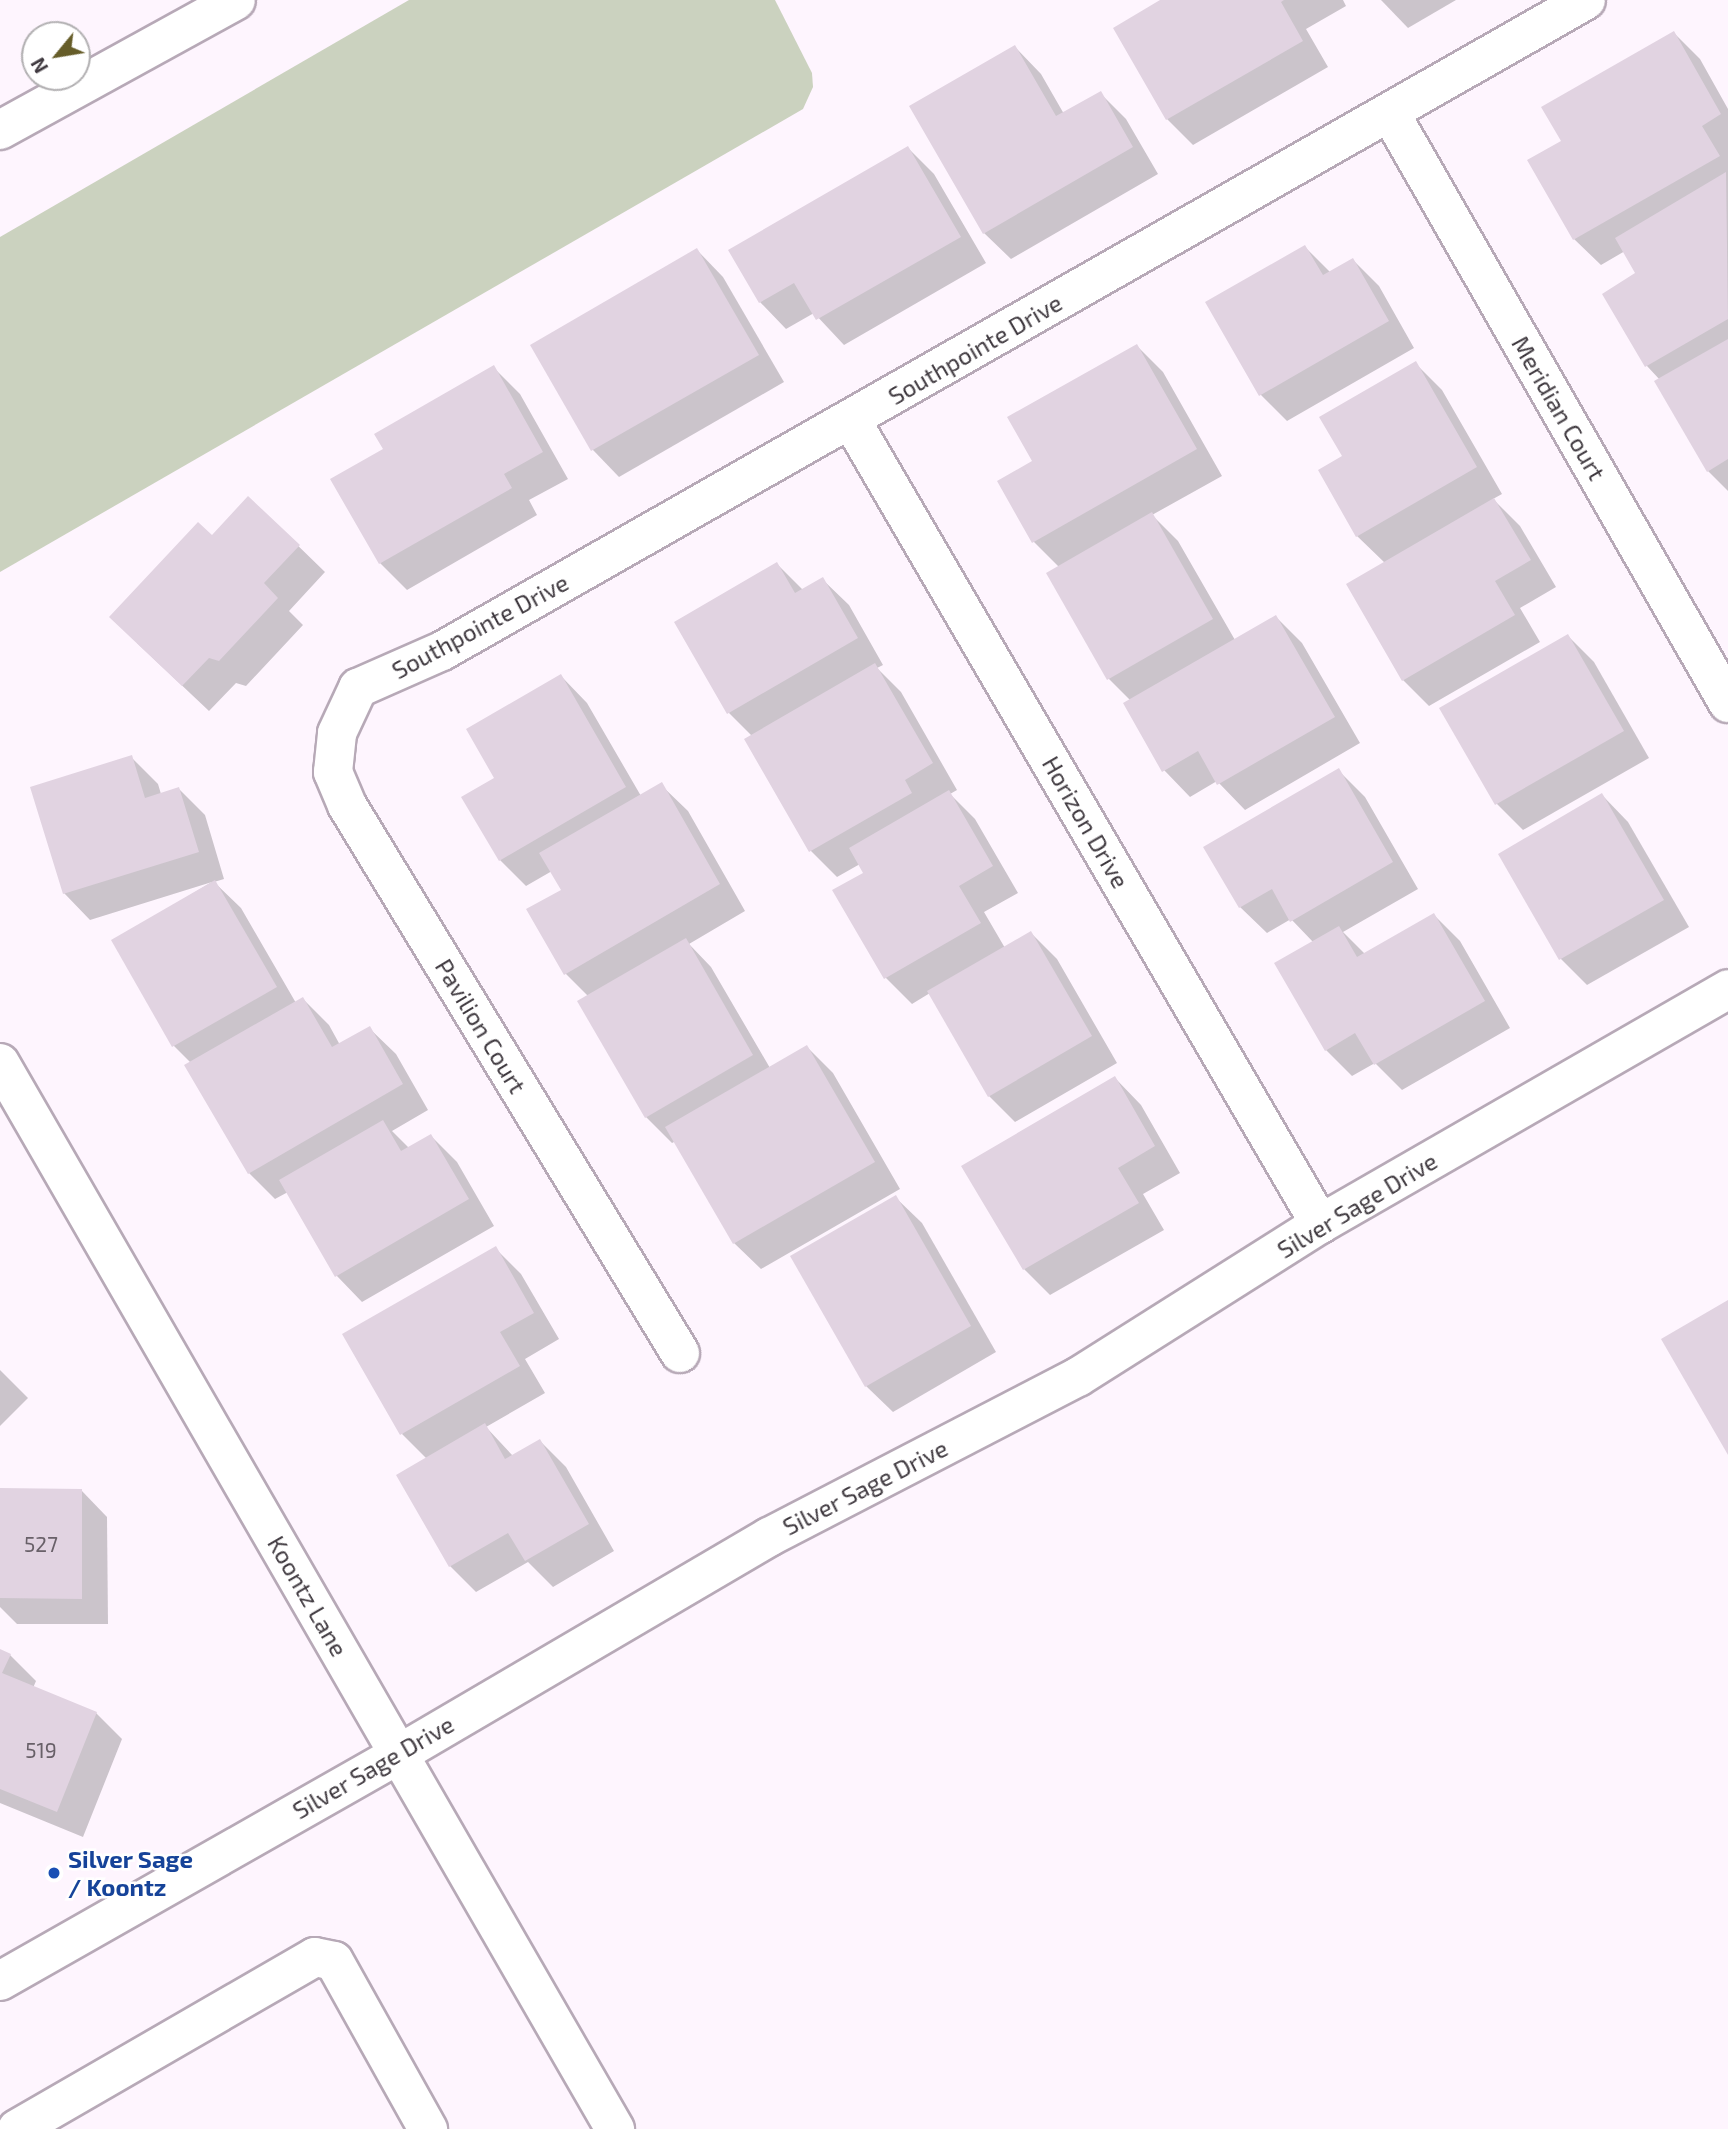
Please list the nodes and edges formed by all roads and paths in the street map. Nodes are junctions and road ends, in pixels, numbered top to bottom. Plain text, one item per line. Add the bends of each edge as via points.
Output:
1 (236, 0) edge
2 (1586, 0) edge
3 (1390, 113) junction
4 (0, 130) edge
5 (851, 420) junction
6 (358, 688) joint
7 (1728, 703) edge
8 (1728, 989) edge
9 (0, 1063) edge
10 (1321, 1224) junction
11 (680, 1353) dead end
12 (399, 1754) junction
13 (0, 1981) edge
14 (17, 2129) edge
15 (428, 2129) edge
16 (615, 2129) edge

1 - 4 street
2 - 3 street, Southpointe Drive
3 - 5 street, Southpointe Drive
3 - 7 street, Meridian Court
5 - 6 street, Southpointe Drive via 442,651
5 - 10 street, Horizon Drive
6 - 11 street, Pavilion Court via 337,733 333,772 347,805
8 - 10 street, Silver Sage Drive
9 - 12 street, Koontz Lane
10 - 12 street, Silver Sage Drive via 1078,1377 769,1536
12 - 13 street, Silver Sage Drive
12 - 16 street, Koontz Lane
14 - 15 street via 315,1957 334,1961

